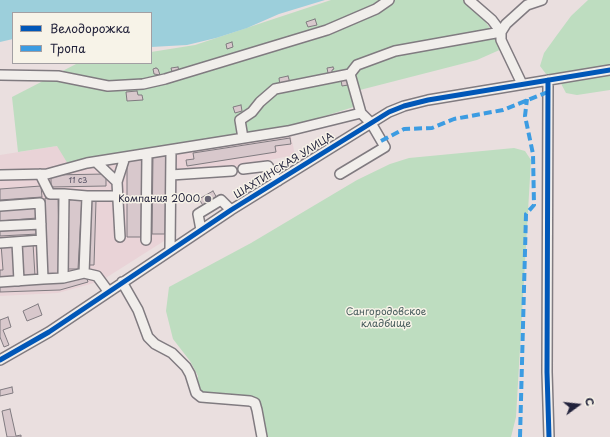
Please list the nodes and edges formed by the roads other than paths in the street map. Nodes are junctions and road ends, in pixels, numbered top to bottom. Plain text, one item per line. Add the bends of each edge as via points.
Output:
1 (389, 0) edge
2 (469, 0) edge
3 (542, 0) edge
4 (501, 32) junction
5 (610, 70) edge
6 (350, 74) junction
7 (0, 76) edge
8 (548, 80) junction
9 (522, 84) junction
10 (361, 113) junction
11 (371, 123) junction
12 (243, 138) junction
13 (171, 150) junction
14 (147, 154) junction
15 (125, 157) junction
16 (96, 162) junction
17 (243, 169) dead end
18 (232, 171) dead end
19 (40, 174) junction
20 (340, 174) dead end
21 (0, 175) edge
22 (171, 175) junction
23 (278, 181) junction
24 (117, 182) junction
25 (64, 194) junction
26 (87, 196) junction
27 (118, 196) junction
28 (0, 206) edge
29 (231, 210) junction
30 (41, 224) junction
31 (0, 226) edge
32 (201, 230) junction
33 (120, 236) dead end
34 (41, 240) junction
35 (146, 240) dead end
36 (17, 242) junction
37 (0, 243) edge
38 (170, 250) junction
39 (84, 273) junction
40 (63, 278) junction
41 (43, 279) junction
42 (19, 281) junction
43 (0, 282) edge
44 (122, 282) junction
45 (108, 292) junction
46 (0, 360) edge
47 (262, 437) edge
48 (549, 437) edge

1 - 7 street via 376,9 327,30 142,84 108,86 58,76
2 - 4 street
3 - 4 street via 527,5
4 - 6 street via 395,51 357,65
4 - 9 street via 501,40
5 - 8 street, ШАХТИНСКАЯ УЛИЦА
6 - 10 street
6 - 12 street via 275,89 240,120
8 - 9 street, ШАХТИНСКАЯ УЛИЦА
8 - 48 street
9 - 11 street, ШАХТИНСКАЯ УЛИЦА via 404,106
10 - 11 street
10 - 12 street via 288,131
11 - 20 street via 385,147
11 - 23 street, ШАХТИНСКАЯ УЛИЦА
12 - 13 street
13 - 14 street
13 - 22 street
14 - 15 street
14 - 35 street
15 - 16 street
15 - 24 street
16 - 19 street
16 - 24 street
17 - 23 street via 268,166
18 - 22 street
19 - 21 street
19 - 25 street via 50,194
22 - 38 street
23 - 29 street, ШАХТИНСКАЯ УЛИЦА
24 - 27 street
25 - 26 street
25 - 40 street
26 - 27 street
26 - 39 street
27 - 33 street
28 - 30 street via 40,203
29 - 32 street, ШАХТИНСКАЯ УЛИЦА
29 - 32 street via 221,200 198,214
30 - 31 street
30 - 34 street
32 - 38 street, ШАХТИНСКАЯ УЛИЦА
34 - 36 street
34 - 41 street
36 - 37 street
36 - 42 street
38 - 44 street, ШАХТИНСКАЯ УЛИЦА
39 - 40 street
39 - 45 street via 97,276
40 - 41 street
41 - 42 street
42 - 43 street
44 - 45 street, ШАХТИНСКАЯ УЛИЦА
44 - 47 street via 138,310 148,337 172,353 186,367 196,393 201,397 250,400 255,403
45 - 46 street, ШАХТИНСКАЯ УЛИЦА via 49,332

